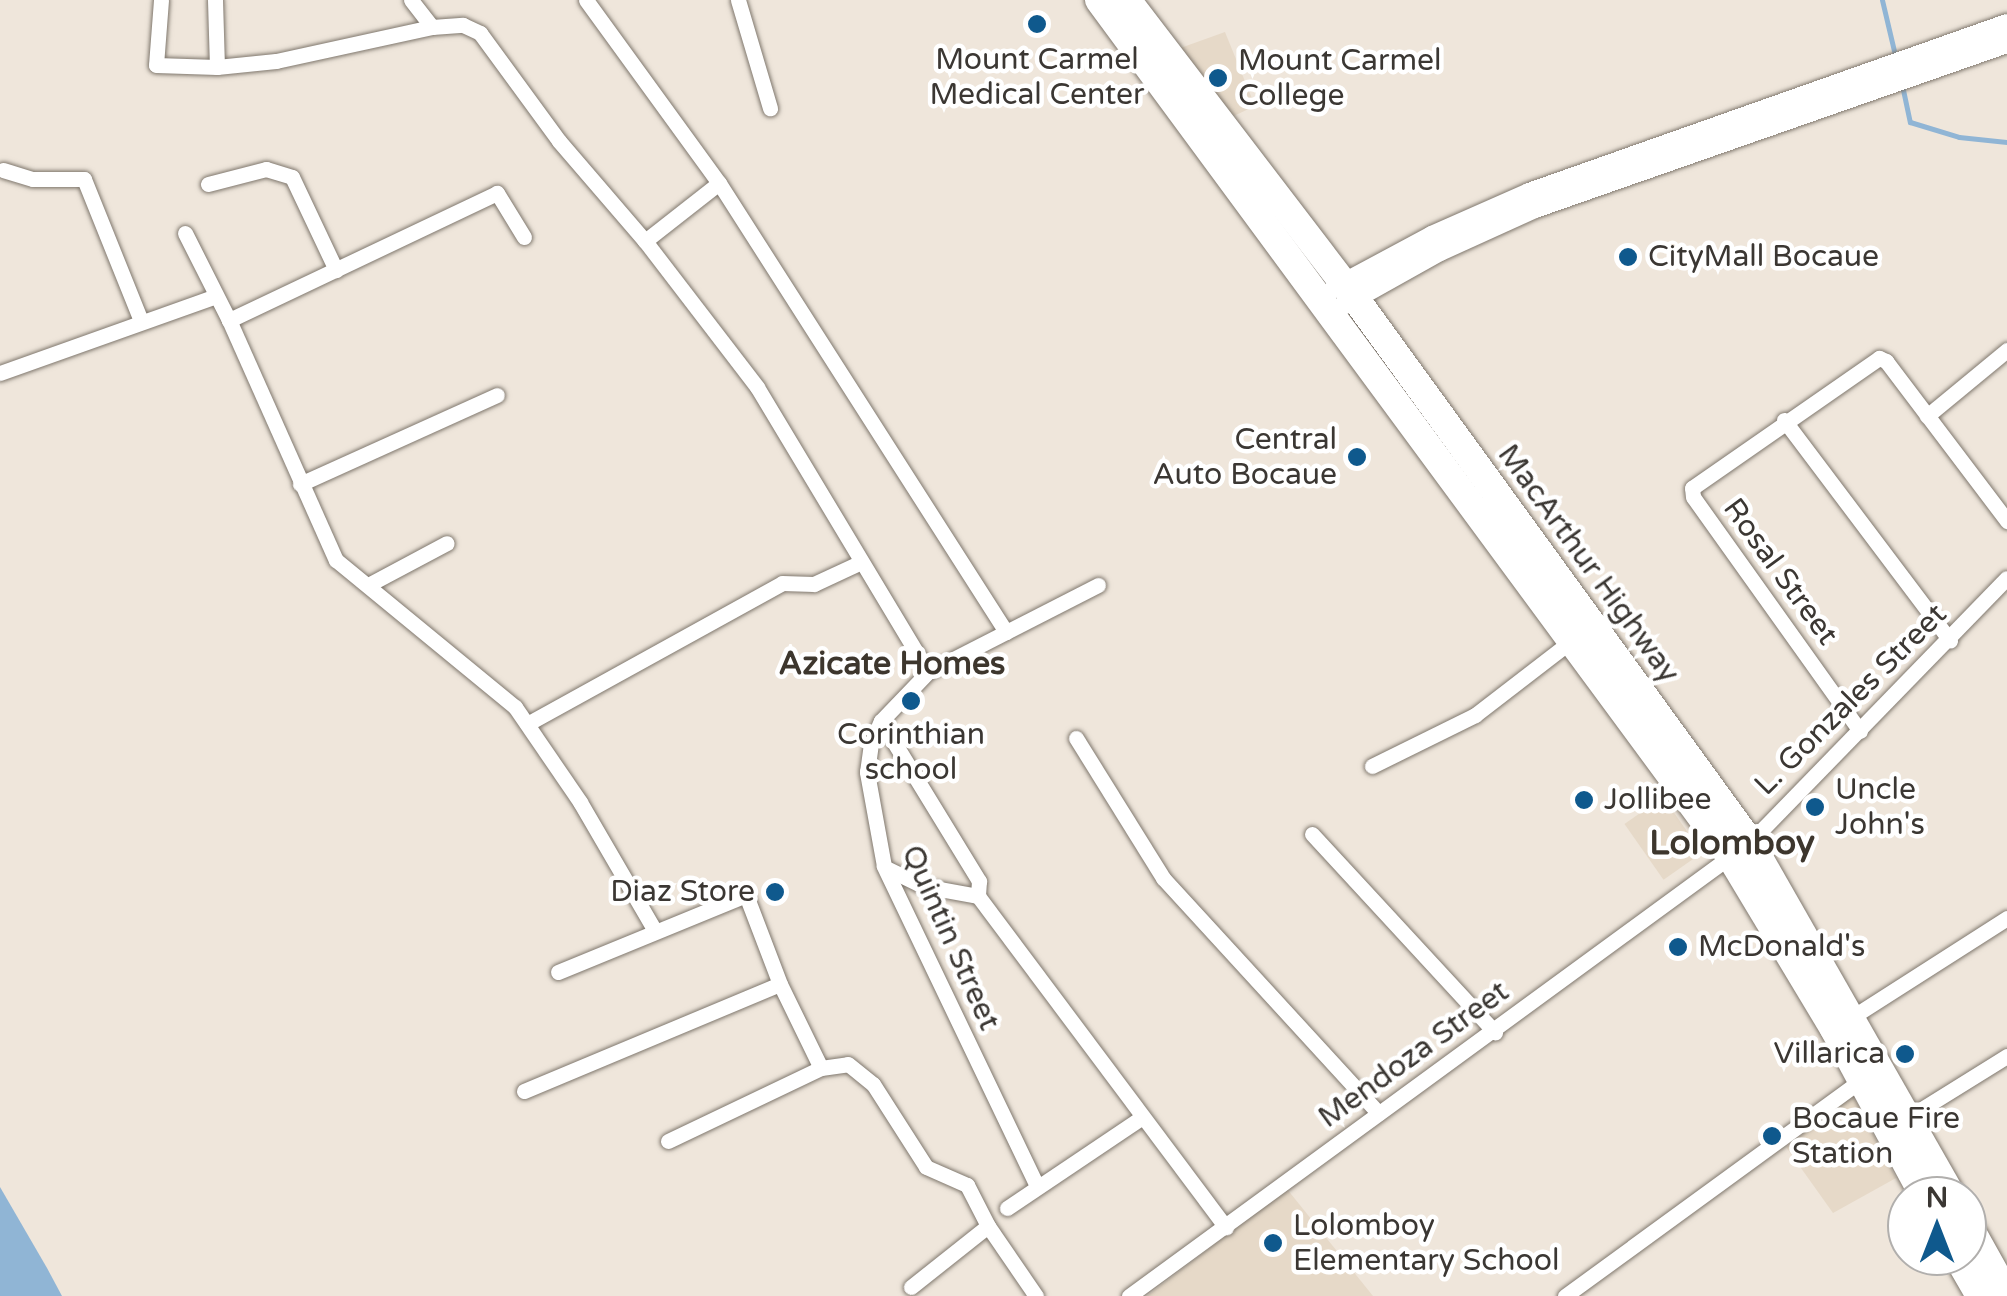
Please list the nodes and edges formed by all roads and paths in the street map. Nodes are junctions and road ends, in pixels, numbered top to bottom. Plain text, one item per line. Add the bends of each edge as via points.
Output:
1 (161, 0) edge
2 (215, 0) edge
3 (412, 0) edge
4 (586, 0) edge
5 (738, 0) edge
6 (1099, 0) edge
7 (1127, 0) edge
8 (2007, 24) edge
9 (432, 28) junction
10 (2007, 44) edge
11 (1912, 66) junction
12 (217, 67) junction
13 (770, 108) dead end
14 (3, 170) dead end
15 (208, 184) dead end
16 (719, 184) junction
17 (185, 233) dead end
18 (524, 238) dead end
19 (645, 241) junction
20 (336, 270) junction
21 (216, 296) junction
22 (1336, 298) junction
23 (229, 320) junction
24 (141, 321) junction
25 (2007, 350) edge
26 (0, 373) edge
27 (497, 396) dead end
28 (1927, 416) junction
29 (1784, 420) junction
30 (300, 484) junction
31 (2007, 521) edge
32 (446, 543) dead end
33 (858, 562) junction
34 (2007, 578) edge
35 (368, 585) junction
36 (1098, 585) dead end
37 (1006, 632) junction
38 (1950, 640) junction
39 (1571, 641) junction
40 (928, 672) junction
41 (881, 721) junction
42 (527, 724) junction
43 (1860, 731) junction
44 (1076, 738) dead end
45 (1372, 766) dead end
46 (1312, 834) dead end
47 (1740, 849) junction
48 (884, 866) junction
49 (978, 896) junction
50 (2007, 918) edge
51 (656, 931) junction
52 (558, 972) dead end
53 (780, 984) junction
54 (1843, 1023) junction
55 (1495, 1032) junction
56 (2007, 1056) edge
57 (821, 1068) junction
58 (1861, 1080) junction
59 (524, 1091) dead end
60 (1378, 1113) junction
61 (1142, 1118) junction
62 (1898, 1124) junction
63 (668, 1140) dead end
64 (1917, 1176) edge
65 (1937, 1176) edge
66 (1037, 1186) junction
67 (1007, 1208) dead end
68 (988, 1226) junction
69 (1226, 1227) junction
70 (1987, 1260) edge
71 (911, 1287) dead end
72 (2007, 1295) edge
73 (1036, 1296) edge
74 (1129, 1296) edge
75 (1566, 1296) edge

1 - 12 street via 156,65
2 - 12 street
3 - 9 street
4 - 16 street
5 - 13 street
6 - 22 highway, MacArthur Highway
7 - 22 highway, MacArthur Highway
8 - 11 street
9 - 12 street
9 - 19 street via 463,25 480,33 559,141
10 - 11 street
11 - 22 street via 1535,208
14 - 24 street via 34,179 84,179
15 - 20 street via 266,169 292,177
16 - 19 street
16 - 37 street
17 - 21 street
18 - 20 street via 498,193
19 - 33 street via 757,388
20 - 23 street
21 - 23 street
21 - 24 street
22 - 39 highway, MacArthur Highway
22 - 47 highway, MacArthur Highway
23 - 30 street
24 - 26 street
25 - 28 street
27 - 30 street
28 - 29 street via 1880,358
28 - 31 street
29 - 38 street
29 - 43 street, Rosal Street via 1691,492
30 - 35 street via 336,560
32 - 35 street
33 - 40 street
33 - 42 street via 814,584 782,583
34 - 38 street, L. Gonzales Street
35 - 42 street via 515,706
36 - 37 street, Quintin Street
37 - 40 street, Quintin Street
38 - 43 street, L. Gonzales Street
39 - 45 street via 1475,715
39 - 47 highway, MacArthur Highway
40 - 41 street, Quintin Street
41 - 48 street, Quintin Street via 867,772
41 - 49 street via 978,881
42 - 51 street
43 - 47 street, L. Gonzales Street
44 - 60 street via 1163,878
46 - 55 street
47 - 54 highway, MacArthur Highway
47 - 55 street, Mendoza Street
48 - 49 street via 923,886
48 - 66 street, Quintin Street
49 - 61 street
50 - 54 street
51 - 52 street
51 - 53 street via 746,895
53 - 57 street
53 - 59 street
54 - 58 highway, MacArthur Highway
54 - 62 highway, MacArthur Highway
55 - 60 street, Mendoza Street
56 - 62 street
57 - 63 street
57 - 68 street via 848,1064 873,1084 926,1167 967,1185
58 - 62 highway, MacArthur Highway
58 - 75 street
60 - 69 street, Mendoza Street
61 - 66 street
61 - 69 street
62 - 64 highway, MacArthur Highway
62 - 65 highway, MacArthur Highway
66 - 67 street
68 - 71 street
68 - 73 street
69 - 74 street, Mendoza Street
70 - 72 highway

